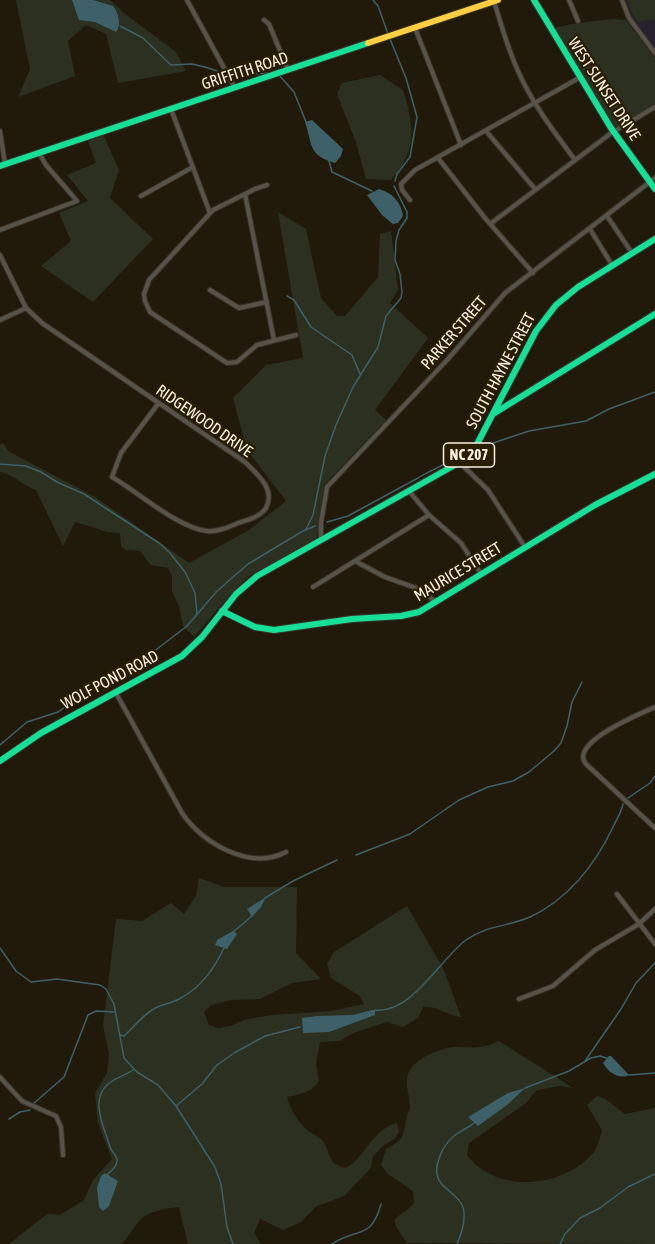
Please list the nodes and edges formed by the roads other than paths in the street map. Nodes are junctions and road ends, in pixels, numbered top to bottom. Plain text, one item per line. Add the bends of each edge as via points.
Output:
1 (187, 0) edge
2 (534, 0) edge
3 (570, 0) edge
4 (622, 0) edge
5 (496, 1) edge
6 (264, 20) dead end
7 (578, 21) dead end
8 (415, 28) junction
9 (655, 53) edge
10 (289, 70) junction
11 (579, 78) junction
12 (235, 88) junction
13 (536, 104) junction
14 (655, 107) edge
15 (171, 109) junction
16 (0, 130) edge
17 (486, 132) junction
18 (614, 132) junction
19 (462, 145) junction
20 (39, 153) junction
21 (438, 158) junction
22 (575, 160) junction
23 (3, 166) edge
24 (193, 167) junction
25 (655, 178) edge
26 (649, 183) junction
27 (267, 185) dead end
28 (535, 189) junction
29 (655, 189) edge
30 (245, 194) junction
31 (141, 196) dead end
32 (410, 200) dead end
33 (210, 213) junction
34 (607, 216) junction
35 (490, 224) junction
36 (590, 229) junction
37 (0, 230) edge
38 (655, 239) edge
39 (632, 254) junction
40 (0, 255) edge
41 (612, 265) junction
42 (533, 273) junction
43 (210, 290) dead end
44 (267, 302) junction
45 (26, 308) junction
46 (655, 314) edge
47 (0, 320) edge
48 (296, 335) dead end
49 (274, 340) junction
50 (158, 404) junction
51 (493, 414) junction
52 (459, 462) junction
53 (655, 474) edge
54 (409, 490) junction
55 (429, 515) junction
56 (321, 540) junction
57 (525, 547) junction
58 (356, 561) junction
59 (481, 574) junction
60 (313, 587) dead end
61 (436, 602) junction
62 (222, 611) junction
63 (116, 692) junction
64 (655, 707) edge
65 (0, 761) edge
66 (655, 828) edge
67 (286, 852) dead end
68 (617, 894) dead end
69 (655, 909) edge
70 (639, 924) junction
71 (655, 944) edge
72 (519, 999) dead end
73 (0, 1077) edge
74 (63, 1155) dead end

1 - 12 street
2 - 11 street, WEST SUNSET DRIVE
3 - 7 street
4 - 9 street via 629,18
5 - 8 street, GRIFFITH ROAD
5 - 13 street via 513,59
6 - 10 street
8 - 10 street, GRIFFITH ROAD
8 - 19 street
10 - 12 street, GRIFFITH ROAD
11 - 13 street
11 - 18 street, WEST SUNSET DRIVE
12 - 15 street, GRIFFITH ROAD
13 - 17 street
13 - 22 street
14 - 18 street
15 - 20 street, GRIFFITH ROAD
15 - 24 street
16 - 23 street
17 - 19 street
17 - 28 street
18 - 22 street
18 - 26 street, WEST SUNSET DRIVE
19 - 21 street
20 - 23 street, GRIFFITH ROAD
20 - 37 street via 77,201
21 - 32 street via 401,184
21 - 35 street
22 - 28 street
24 - 31 street
24 - 33 street
25 - 26 street, PARKER STREET
26 - 29 street, WEST SUNSET DRIVE
26 - 34 street, PARKER STREET
27 - 30 street
28 - 35 street
30 - 33 street
30 - 44 street
33 - 49 street via 146,284 147,306 153,314 227,363 234,363 257,345
34 - 36 street, PARKER STREET
34 - 39 street
35 - 42 street
36 - 41 street
36 - 42 street, PARKER STREET
38 - 39 street, SOUTH HAYNE STREET / NC 207
39 - 41 street, SOUTH HAYNE STREET / NC 207
40 - 45 street, RIDGEWOOD DRIVE
41 - 51 street, SOUTH HAYNE STREET / NC 207 via 572,291 548,314
42 - 56 street, PARKER STREET via 505,293 327,487
43 - 44 street via 239,308
44 - 49 street
45 - 47 street
45 - 50 street, RIDGEWOOD DRIVE
46 - 51 street
48 - 49 street
50 - 50 street, RIDGEWOOD DRIVE via 132,437 112,477 174,517 207,531 223,529 262,512 268,502 266,486 245,462
51 - 52 street, SOUTH HAYNE STREET / NC 207 via 475,448
52 - 54 street, SOUTH HAYNE STREET / NC 207
52 - 57 street via 488,490
53 - 57 street, MAURICE STREET
54 - 55 street
54 - 56 street, SOUTH HAYNE STREET / NC 207
55 - 58 street
55 - 59 street via 461,543
56 - 62 street, SOUTH HAYNE STREET / NC 207 via 248,582
57 - 59 street, MAURICE STREET
58 - 60 street
58 - 61 street via 419,589
59 - 61 street, MAURICE STREET
61 - 62 street, MAURICE STREET via 401,616 346,619 274,630 255,627
62 - 63 street, WOLF POND ROAD / NC 207 via 182,656
63 - 65 street, WOLF POND ROAD / NC 207 via 41,733
63 - 67 street via 193,828 241,855 265,859
64 - 66 street via 605,732 582,755 586,764
68 - 70 street
69 - 70 street
70 - 71 street
70 - 72 street via 595,950 553,986
73 - 74 street via 28,1105 56,1116 62,1127

